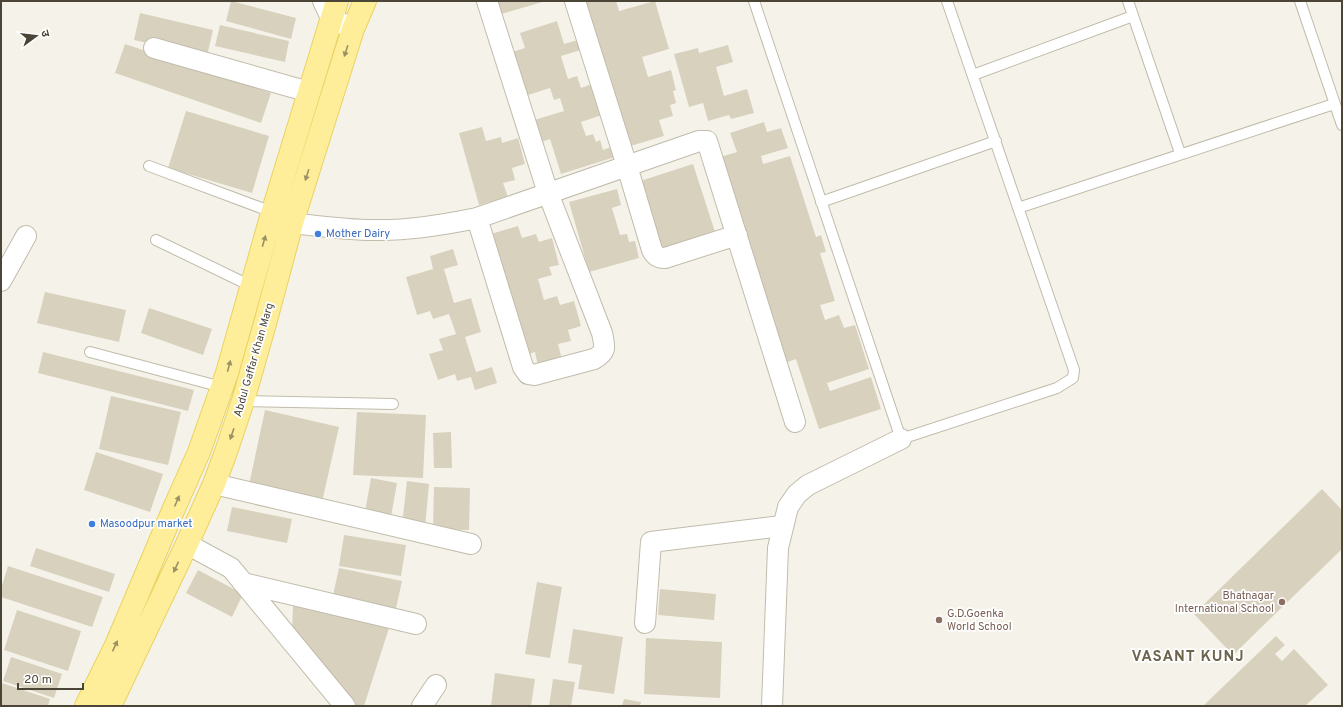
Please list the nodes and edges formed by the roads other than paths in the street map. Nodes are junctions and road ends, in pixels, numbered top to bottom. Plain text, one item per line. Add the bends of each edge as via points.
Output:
1 (365, 1) edge
2 (487, 1) edge
3 (575, 1) edge
4 (754, 1) edge
5 (948, 1) edge
6 (1128, 1) edge
7 (1300, 1) edge
8 (330, 7) edge
9 (1133, 16) junction
10 (353, 29) junction
11 (154, 48) dead end
12 (973, 75) junction
13 (308, 92) junction
14 (1334, 104) junction
15 (1342, 125) edge
16 (996, 141) junction
17 (1180, 154) junction
18 (148, 166) dead end
19 (627, 166) junction
20 (548, 193) junction
21 (821, 202) junction
22 (1018, 208) junction
23 (272, 212) junction
24 (477, 218) junction
25 (292, 223) junction
26 (737, 235) junction
27 (26, 236) dead end
28 (156, 240) dead end
29 (1, 282) edge
30 (251, 286) junction
31 (90, 352) dead end
32 (222, 387) junction
33 (243, 401) junction
34 (393, 404) dead end
35 (795, 422) dead end
36 (901, 439) junction
37 (214, 484) junction
38 (782, 526) junction
39 (187, 544) junction
40 (471, 544) dead end
41 (243, 583) junction
42 (645, 622) dead end
43 (416, 624) dead end
44 (436, 685) dead end
45 (86, 706) edge
46 (110, 706) edge
47 (345, 706) edge
48 (422, 706) edge
49 (772, 706) edge

1 - 10 main road, Abdul Gaffar Khan Marg
2 - 20 street
3 - 19 street
4 - 21 lane
5 - 12 lane
6 - 9 lane
7 - 14 lane
8 - 10 street
8 - 13 main road, Abdul Gaffar Khan Marg
9 - 12 lane
9 - 17 lane
10 -> 25 main road, Abdul Gaffar Khan Marg
11 - 13 street
12 - 16 lane
13 - 23 main road, Abdul Gaffar Khan Marg
14 - 15 lane
14 - 17 lane
16 - 21 lane
16 - 22 lane
17 - 22 lane
18 - 23 lane
19 - 20 street
19 - 26 street via 652,250 657,257 665,258
19 - 26 street via 699,141 707,141
20 - 24 street
20 - 24 street via 602,333 604,350 601,355 594,358 534,375 528,374 523,367
21 - 36 lane
22 - 36 lane via 1072,360 1073,378 1057,388
30 -> 23 main road, Abdul Gaffar Khan Marg
24 - 25 street via 428,227 374,230
25 - 33 main road, Abdul Gaffar Khan Marg
26 - 35 street
27 - 29 street
28 - 30 lane
32 -> 30 main road, Abdul Gaffar Khan Marg
31 - 32 lane
45 -> 32 main road, Abdul Gaffar Khan Marg via 117,643 199,452
33 - 34 lane
33 -> 37 main road, Abdul Gaffar Khan Marg
36 - 38 street via 808,485 797,494 788,507
37 - 39 main road, Abdul Gaffar Khan Marg
37 - 40 street
38 - 42 street via 651,542
38 - 49 street via 778,548
39 - 41 street via 231,568
39 -> 46 main road, Abdul Gaffar Khan Marg
41 - 43 street
41 - 47 street
44 - 48 street

